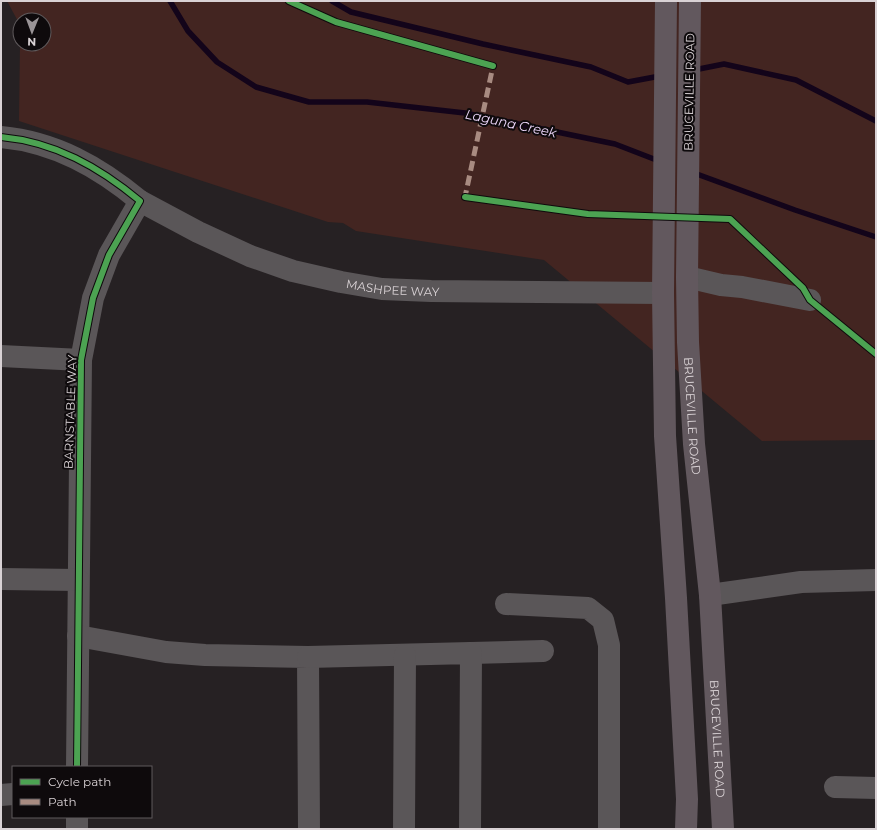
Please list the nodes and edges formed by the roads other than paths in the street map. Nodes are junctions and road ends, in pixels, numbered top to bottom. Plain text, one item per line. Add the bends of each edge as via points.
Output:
1 (666, 1) edge
2 (690, 1) edge
3 (1, 137) edge
4 (140, 201) junction
5 (687, 277) junction
6 (663, 293) junction
7 (810, 300) dead end
8 (1, 356) edge
9 (81, 360) junction
10 (1, 579) edge
11 (78, 580) junction
12 (876, 580) edge
13 (710, 595) junction
14 (506, 604) dead end
15 (78, 636) junction
16 (544, 651) dead end
17 (472, 653) junction
18 (405, 655) junction
19 (308, 658) junction
20 (77, 766) edge
21 (835, 788) dead end
22 (876, 788) edge
23 (12, 794) edge
24 (1, 795) edge
25 (77, 818) edge
26 (77, 829) edge
27 (309, 829) edge
28 (404, 829) edge
29 (470, 829) edge
30 (609, 829) edge
31 (686, 829) edge
32 (723, 829) edge

1 - 6 main road, BRUCEVILLE ROAD
2 - 5 main road, BRUCEVILLE ROAD
3 - 4 street via 19,138 46,145 79,160 118,183
4 - 6 street, MASHPEE WAY via 250,256 293,271 341,282 382,289
4 - 9 street, BARNSTABLE WAY via 108,255 93,298
5 - 7 street
5 - 13 main road, BRUCEVILLE ROAD via 694,444
6 - 31 main road, BRUCEVILLE ROAD via 665,436 687,799
8 - 9 street
9 - 11 street, BARNSTABLE WAY
10 - 11 street
11 - 15 street, BARNSTABLE WAY
12 - 13 street via 809,582
13 - 32 main road, BRUCEVILLE ROAD
14 - 30 street via 588,608 603,620 608,645
15 - 19 street via 166,652
15 - 20 street, BARNSTABLE WAY
16 - 17 street
17 - 18 street
17 - 29 street
18 - 19 street
18 - 28 street
19 - 27 street
21 - 22 street
23 - 24 street
25 - 26 street

